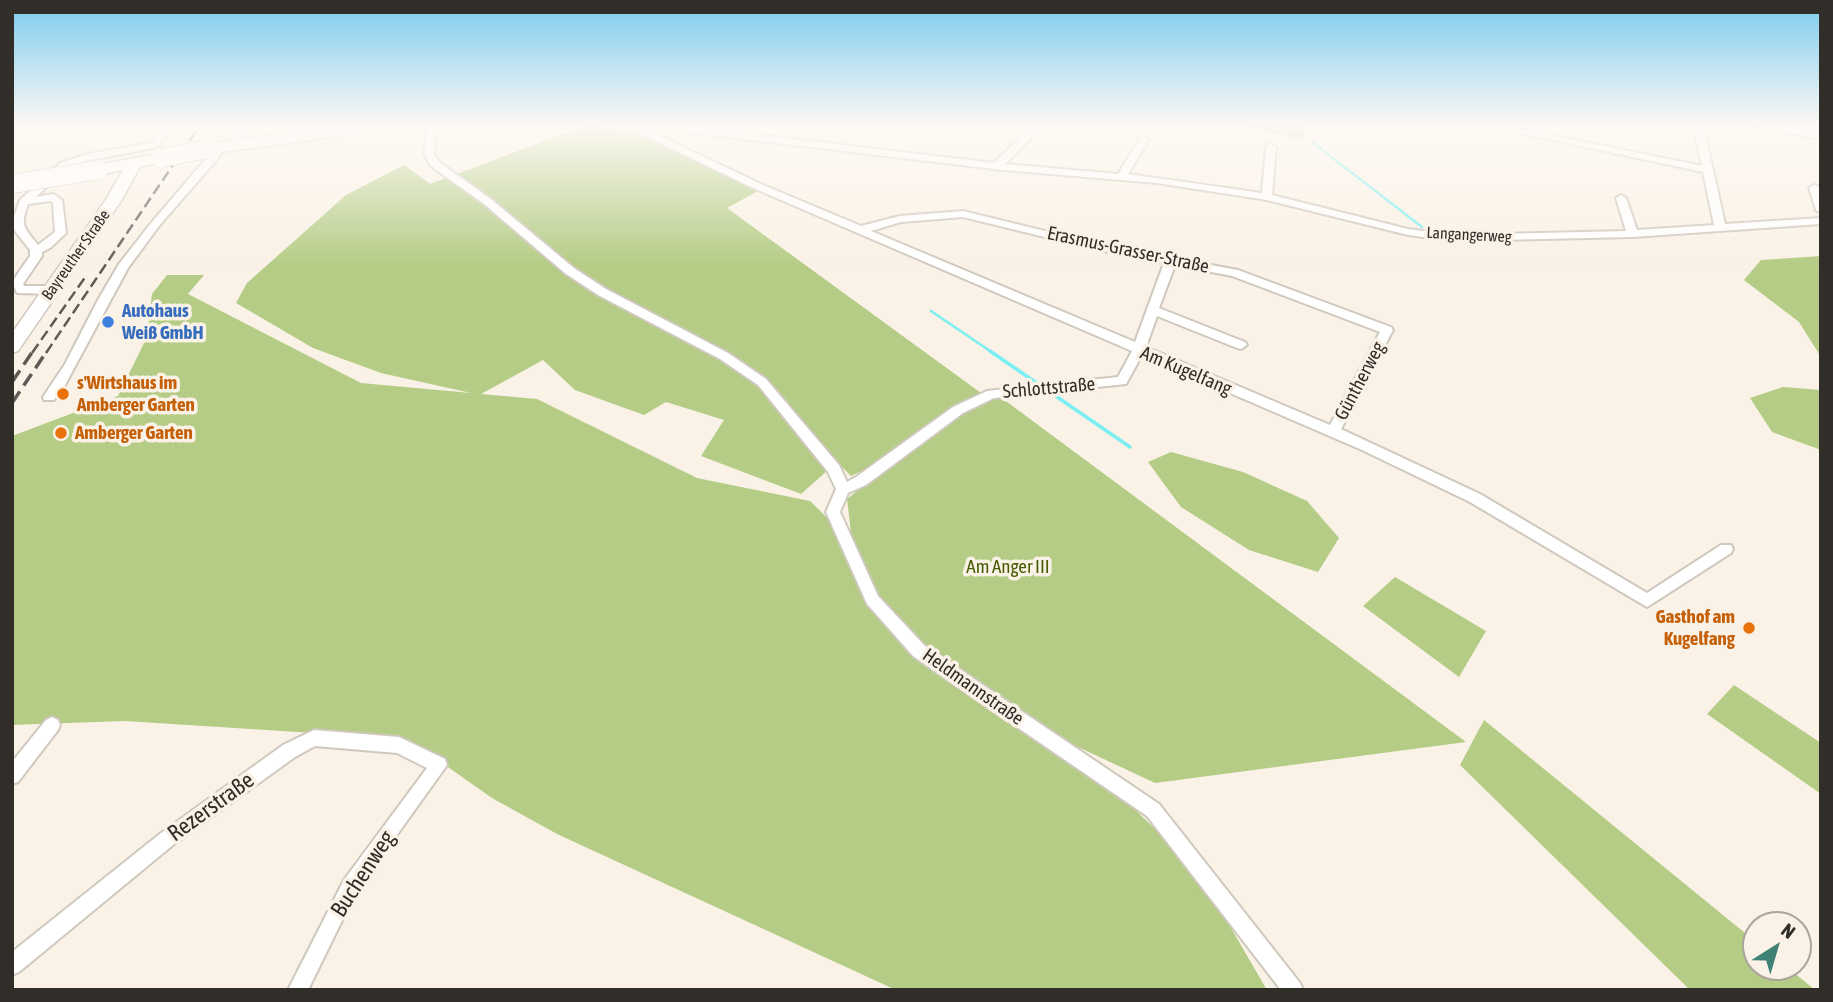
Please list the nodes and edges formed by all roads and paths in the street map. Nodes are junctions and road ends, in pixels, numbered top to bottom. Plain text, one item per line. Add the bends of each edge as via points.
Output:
1 (57, 172) edge
2 (87, 172) edge
3 (129, 172) edge
4 (201, 172) edge
5 (446, 172) edge
6 (729, 172) edge
7 (1062, 172) edge
8 (1124, 172) edge
9 (1269, 172) edge
10 (1706, 172) edge
11 (1121, 177) junction
12 (12, 184) edge
13 (1814, 188) dead end
14 (1267, 197) junction
15 (1621, 198) dead end
16 (24, 202) junction
17 (1821, 210) edge
18 (1821, 220) edge
19 (1720, 228) junction
20 (861, 230) junction
21 (1633, 234) junction
22 (36, 250) junction
23 (1171, 260) junction
24 (51, 290) junction
25 (1153, 310) junction
26 (1387, 330) joint
27 (1241, 345) dead end
28 (13, 347) edge
29 (1138, 351) junction
30 (49, 397) dead end
31 (1333, 431) junction
32 (843, 489) junction
33 (1726, 549) dead end
34 (52, 725) dead end
35 (439, 765) joint
36 (12, 776) edge
37 (12, 965) edge
38 (298, 990) edge
39 (1293, 990) edge

1 - 16 street
2 - 12 main road, bridge
3 - 24 main road, Bayreuther Straße
4 - 30 street via 124,265 95,314 70,372
5 - 32 street via 570,271 762,382 834,469
6 - 20 street, Am Kugelfang
7 - 11 street, Langangerweg
8 - 11 street
9 - 14 street
10 - 19 street
11 - 14 street, Langangerweg
13 - 17 street
14 - 21 street, Langangerweg via 1408,232 1453,238
15 - 21 street
16 - 22 street via 17,220
16 - 22 street via 53,197 58,202 61,233
18 - 19 street, Langangerweg
19 - 21 street, Langangerweg
20 - 23 street, Erasmus-Grasser-Straße via 900,219 963,214
20 - 29 street, Am Kugelfang
22 - 24 street via 17,284 21,290
23 - 25 street, Schlottstraße
23 - 26 street, Erasmus-Grasser-Straße via 1234,272
24 - 28 main road, Bayreuther Straße
25 - 27 street
25 - 29 street, Schlottstraße
26 - 31 street, Güntherweg
29 - 31 street, Am Kugelfang
29 - 32 street, Schlottstraße via 1122,381 992,394 958,410 861,481
31 - 33 street, Am Kugelfang via 1475,498 1647,601
32 - 39 street, Heldmannstraße via 833,512 872,600 919,651 1153,810
34 - 36 street
35 - 37 street, Rezerstraße via 399,745 314,738 167,839
35 - 38 street, Buchenweg via 350,886

